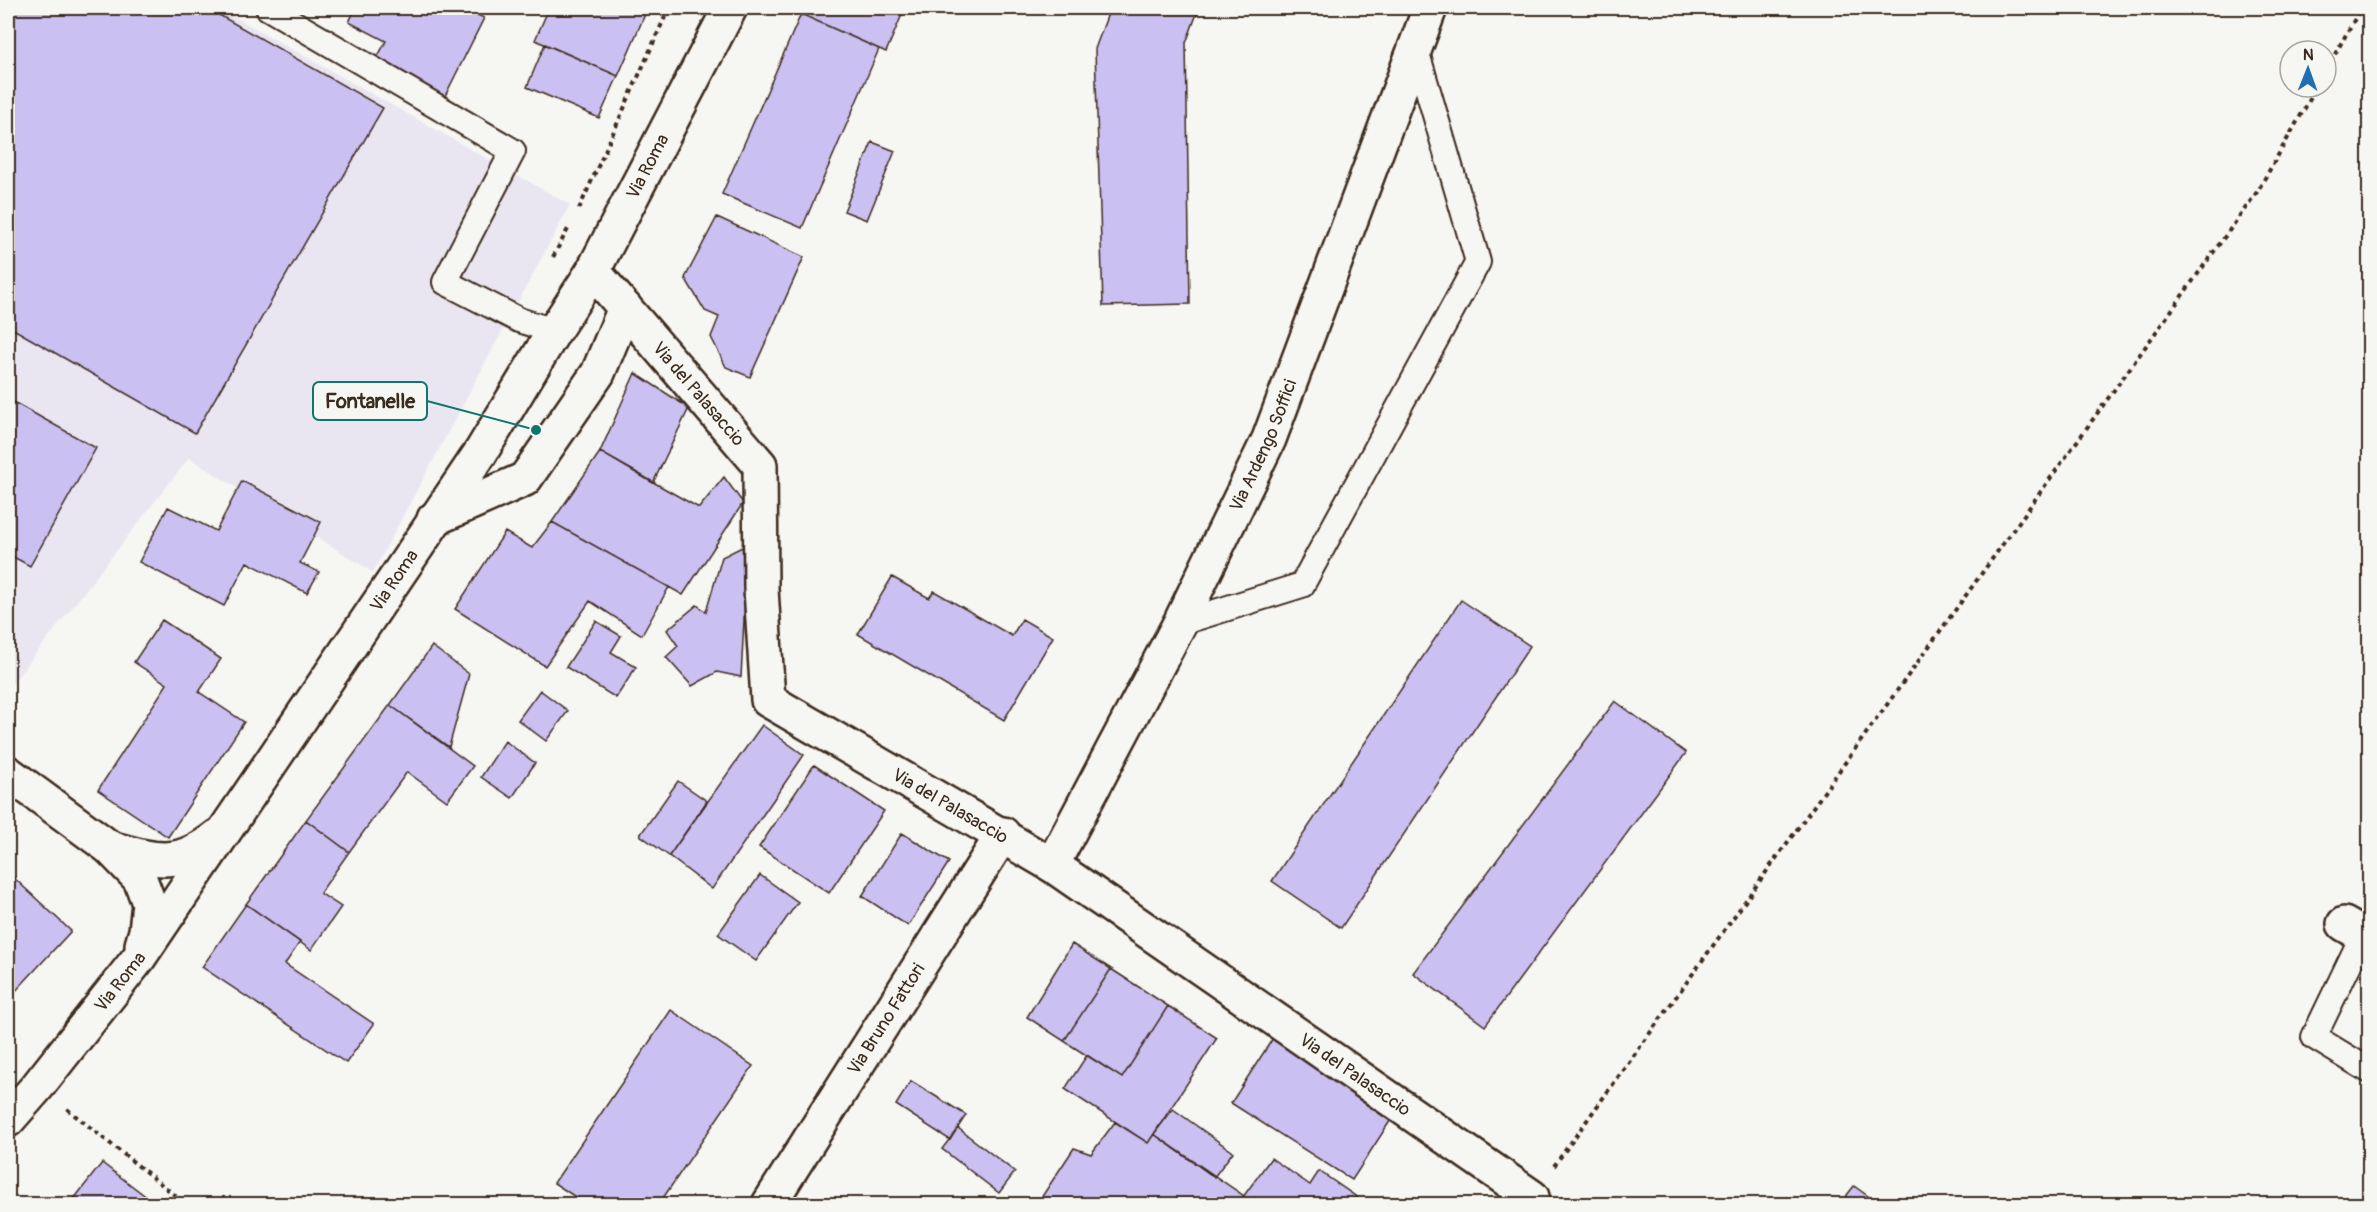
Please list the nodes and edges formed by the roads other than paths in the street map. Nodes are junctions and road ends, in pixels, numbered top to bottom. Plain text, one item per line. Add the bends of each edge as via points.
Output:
1 (268, 8) edge
2 (730, 8) edge
3 (1430, 8) edge
4 (1415, 46) junction
5 (594, 271) junction
6 (626, 308) junction
7 (554, 331) junction
8 (434, 519) junction
9 (1180, 623) junction
10 (8, 773) edge
11 (225, 831) junction
12 (1003, 834) junction
13 (110, 848) junction
14 (1052, 864) junction
15 (2359, 933) edge
16 (138, 959) junction
17 (2370, 1071) edge
18 (8, 1120) edge
19 (1532, 1197) road end
20 (770, 1204) edge

1 - 7 lane via 513,151 445,282 519,320
2 - 5 street, Via Roma
3 - 4 street, Via Ardengo Soffici
4 - 9 street, Via Ardengo Soffici via 1269,439
4 - 9 lane via 1478,262 1302,585
5 - 6 street, Via del Palasaccio
5 - 7 street, Via Roma
6 - 8 street via 598,373 525,479
6 - 12 street, Via del Palasaccio via 760,465 761,589 768,700
7 - 8 street, Via Roma via 481,452
8 - 11 street, Via Roma
9 - 14 street, Via Ardengo Soffici
10 - 13 street
11 - 13 street via 184,857 141,857
11 - 16 street, Via Roma
12 - 14 street, Via del Palasaccio
12 - 20 street, Via Bruno Fattori
13 - 16 street via 140,879 148,903
14 - 19 street, Via del Palasaccio
15 - 17 lane via 2314,1037
16 - 18 street, Via Roma

